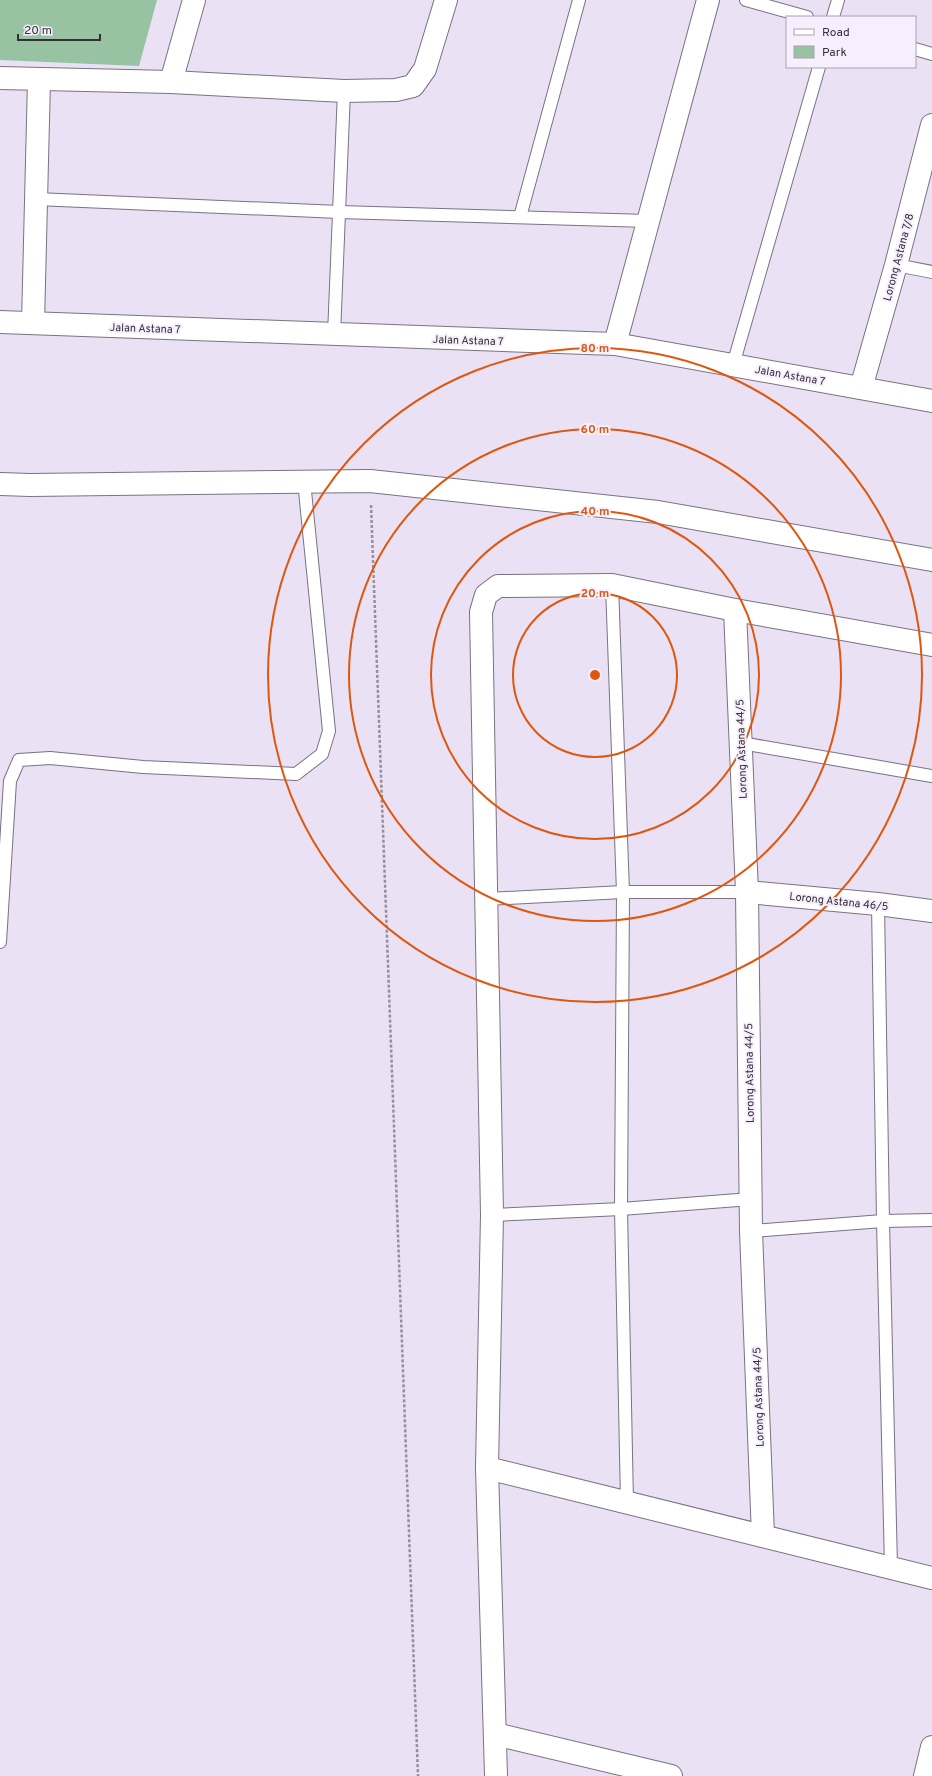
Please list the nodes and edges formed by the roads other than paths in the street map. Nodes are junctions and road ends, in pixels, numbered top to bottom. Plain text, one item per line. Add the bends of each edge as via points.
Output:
1 (194, 0) edge
2 (446, 0) edge
3 (579, 0) edge
4 (708, 0) edge
5 (746, 0) edge
6 (838, 0) edge
7 (803, 16) edge
8 (833, 16) edge
9 (916, 49) edge
10 (932, 54) edge
11 (819, 68) edge
12 (0, 78) edge
13 (39, 80) junction
14 (171, 82) junction
15 (344, 91) junction
16 (932, 125) edge
17 (929, 146) edge
18 (36, 199) junction
19 (339, 212) junction
20 (520, 217) junction
21 (649, 221) junction
22 (896, 265) junction
23 (932, 272) edge
24 (0, 322) edge
25 (33, 323) junction
26 (334, 335) junction
27 (616, 344) junction
28 (733, 364) junction
29 (861, 388) junction
30 (932, 401) edge
31 (304, 481) junction
32 (0, 484) edge
33 (932, 560) edge
34 (612, 585) junction
35 (735, 610) junction
36 (932, 645) edge
37 (741, 743) junction
38 (932, 776) edge
39 (623, 892) junction
40 (747, 892) junction
41 (487, 899) junction
42 (878, 904) junction
43 (932, 911) edge
44 (0, 942) edge
45 (751, 1199) junction
46 (621, 1209) junction
47 (492, 1215) junction
48 (932, 1220) edge
49 (883, 1221) junction
50 (752, 1231) junction
51 (487, 1468) junction
52 (627, 1502) junction
53 (763, 1536) junction
54 (891, 1568) junction
55 (932, 1578) edge
56 (495, 1734) junction
57 (932, 1747) edge
58 (496, 1776) edge
59 (671, 1776) edge
60 (925, 1776) edge

1 - 14 street
2 - 15 street via 425,69 413,86 396,90
3 - 20 lane
4 - 21 street
5 - 7 lane
6 - 8 lane
9 - 10 lane
11 - 28 lane
12 - 13 street
13 - 14 street
13 - 18 street
14 - 15 street
15 - 19 lane
16 - 17 street, Lorong Astana 7/8
17 - 22 street, Lorong Astana 7/8
18 - 19 lane
18 - 25 street
19 - 20 lane
19 - 26 lane
20 - 21 lane
21 - 27 street
22 - 23 lane
22 - 29 street, Lorong Astana 7/8
24 - 25 street, Jalan Astana 7
25 - 26 street, Jalan Astana 7
26 - 27 street, Jalan Astana 7
27 - 28 street, Jalan Astana 7
28 - 29 street, Jalan Astana 7
29 - 30 street, Jalan Astana 7
31 - 32 street
31 - 33 street via 370,481 658,512
31 - 44 lane via 329,731 322,754 296,774 143,767 50,758 19,760 10,781
34 - 35 street
34 - 39 lane
34 - 41 street via 498,586 486,596 481,612
35 - 36 street
35 - 37 street, Lorong Astana 44/5
37 - 38 lane
37 - 40 street, Lorong Astana 44/5
39 - 40 lane
39 - 41 lane
39 - 46 lane
40 - 42 street, Lorong Astana 46/5
40 - 45 street, Lorong Astana 44/5
41 - 47 street
42 - 43 street, Lorong Astana 46/5
42 - 49 lane
45 - 46 lane
45 - 50 street, Lorong Astana 44/5
46 - 47 lane
46 - 52 lane
47 - 51 street
48 - 49 lane
49 - 50 lane
49 - 54 lane
50 - 53 street, Lorong Astana 44/5
51 - 52 street
51 - 56 street
52 - 53 street
53 - 54 street
54 - 55 street
56 - 58 street
56 - 59 street
57 - 60 street

